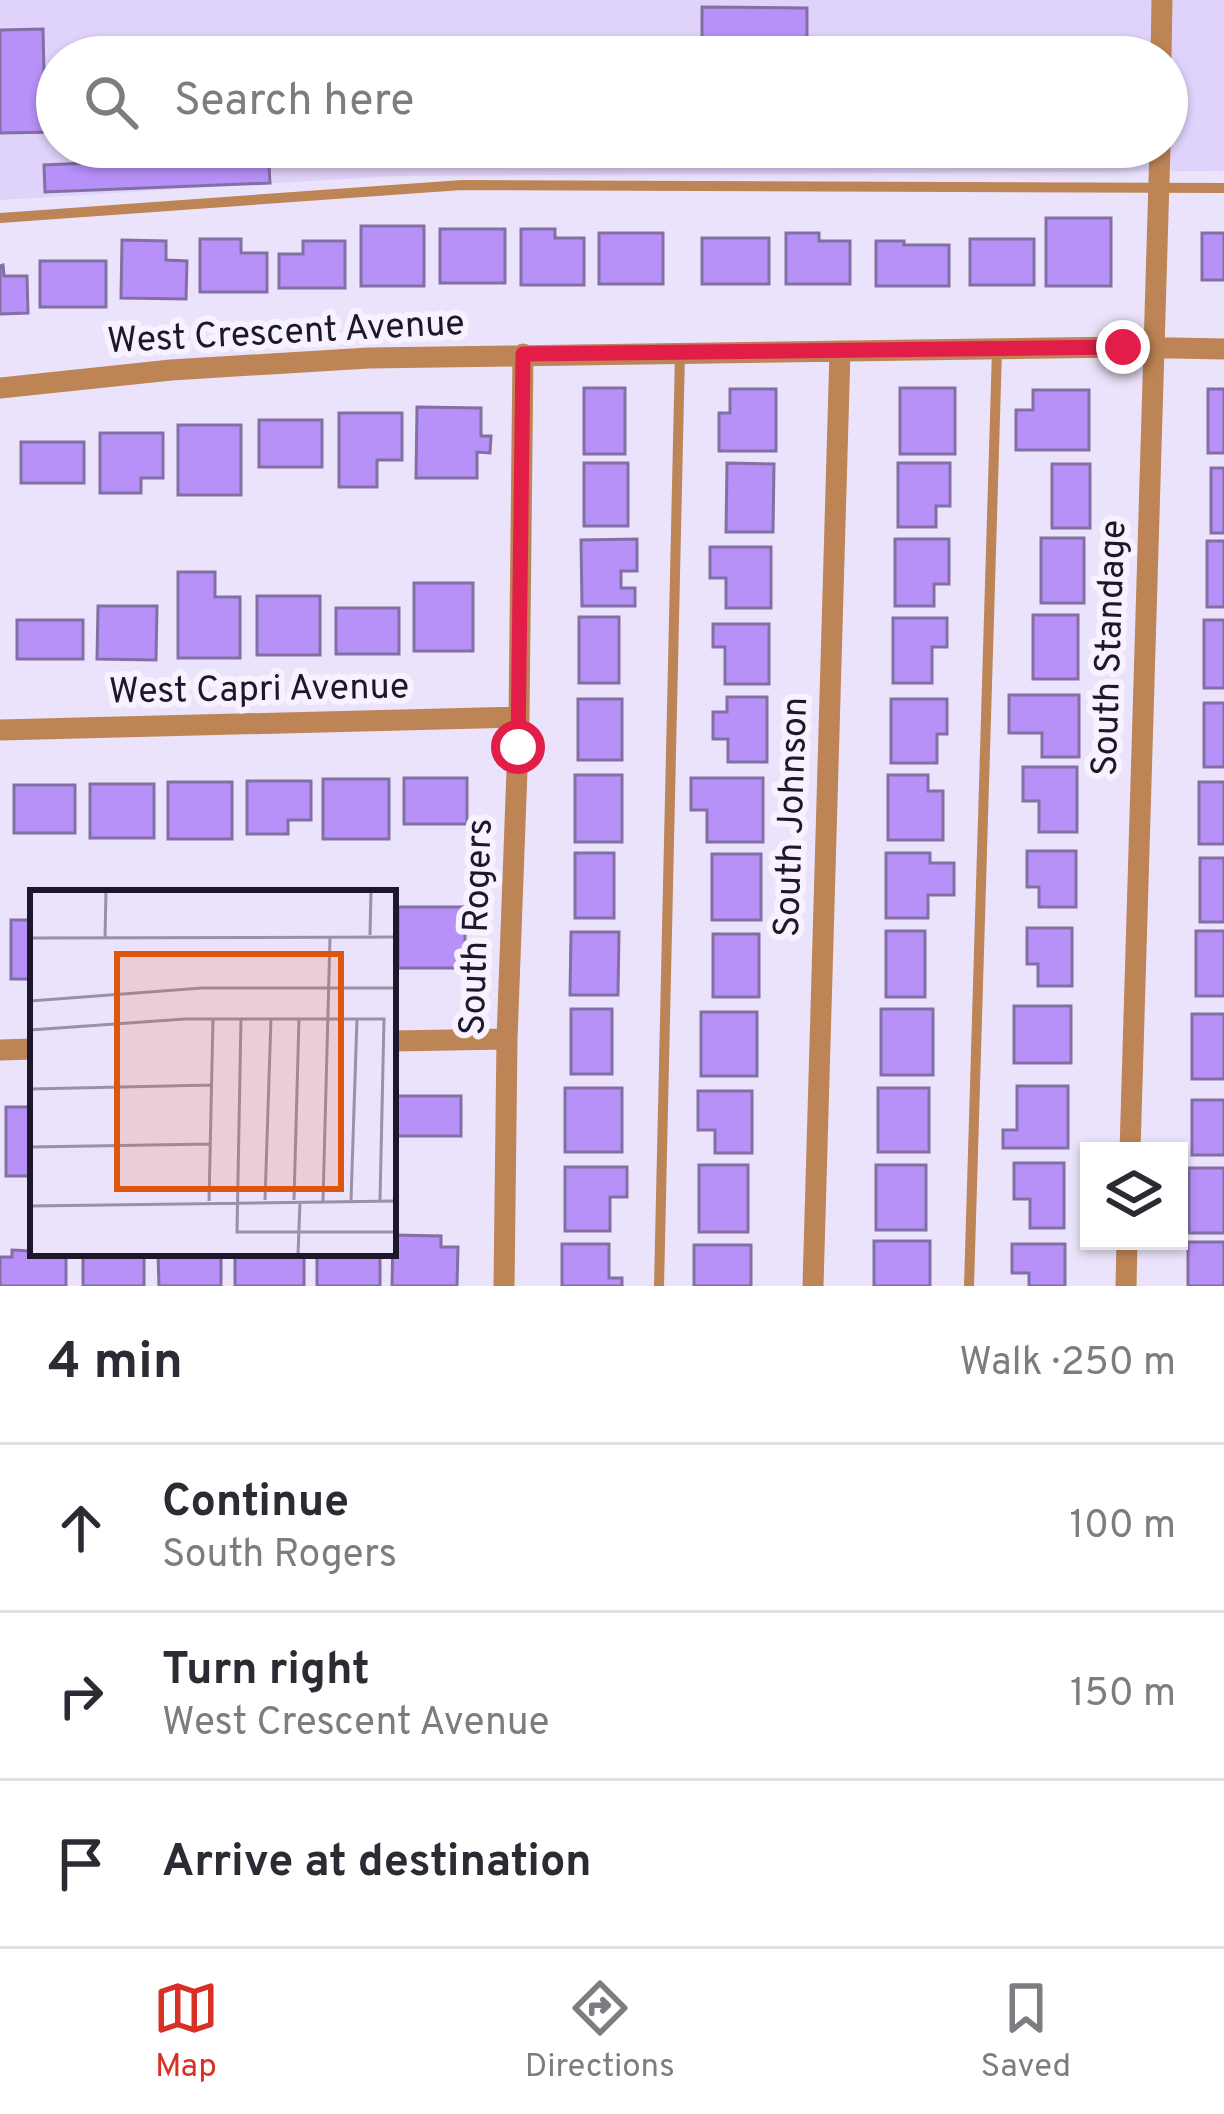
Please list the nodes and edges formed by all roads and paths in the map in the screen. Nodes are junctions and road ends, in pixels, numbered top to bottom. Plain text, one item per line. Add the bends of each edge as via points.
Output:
1 (1162, 0) edge
2 (1161, 36) edge
3 (1160, 168) edge
4 (1224, 188) edge
5 (1160, 189) junction
6 (0, 218) edge
7 (1153, 348) junction
8 (997, 350) junction
9 (1224, 350) edge
10 (839, 351) junction
11 (680, 352) junction
12 (523, 354) junction
13 (0, 388) edge
14 (519, 717) junction
15 (0, 730) edge
16 (506, 1039) junction
17 (396, 1041) edge
18 (30, 1049) edge
19 (0, 1050) edge
20 (1130, 1142) edge
21 (1127, 1250) edge
22 (504, 1286) edge
23 (659, 1286) edge
24 (813, 1286) edge
25 (969, 1286) edge
26 (1126, 1286) edge

1 - 2 street
3 - 5 street, South Standage
4 - 5 lane
5 - 6 lane via 462,185
5 - 7 street, South Standage
7 - 8 street, West Crescent Avenue
7 - 9 street, West Crescent Avenue
7 - 20 street, South Standage
8 - 10 street, West Crescent Avenue
8 - 25 lane
10 - 11 street, West Crescent Avenue
10 - 24 street, South Johnson
11 - 12 street, West Crescent Avenue
11 - 23 lane
12 - 13 street, West Crescent Avenue via 170,370
12 - 14 street, South Rogers
14 - 15 street, West Capri Avenue
14 - 16 street, South Rogers
16 - 17 street
16 - 22 street, South Rogers
18 - 19 street
21 - 26 street

